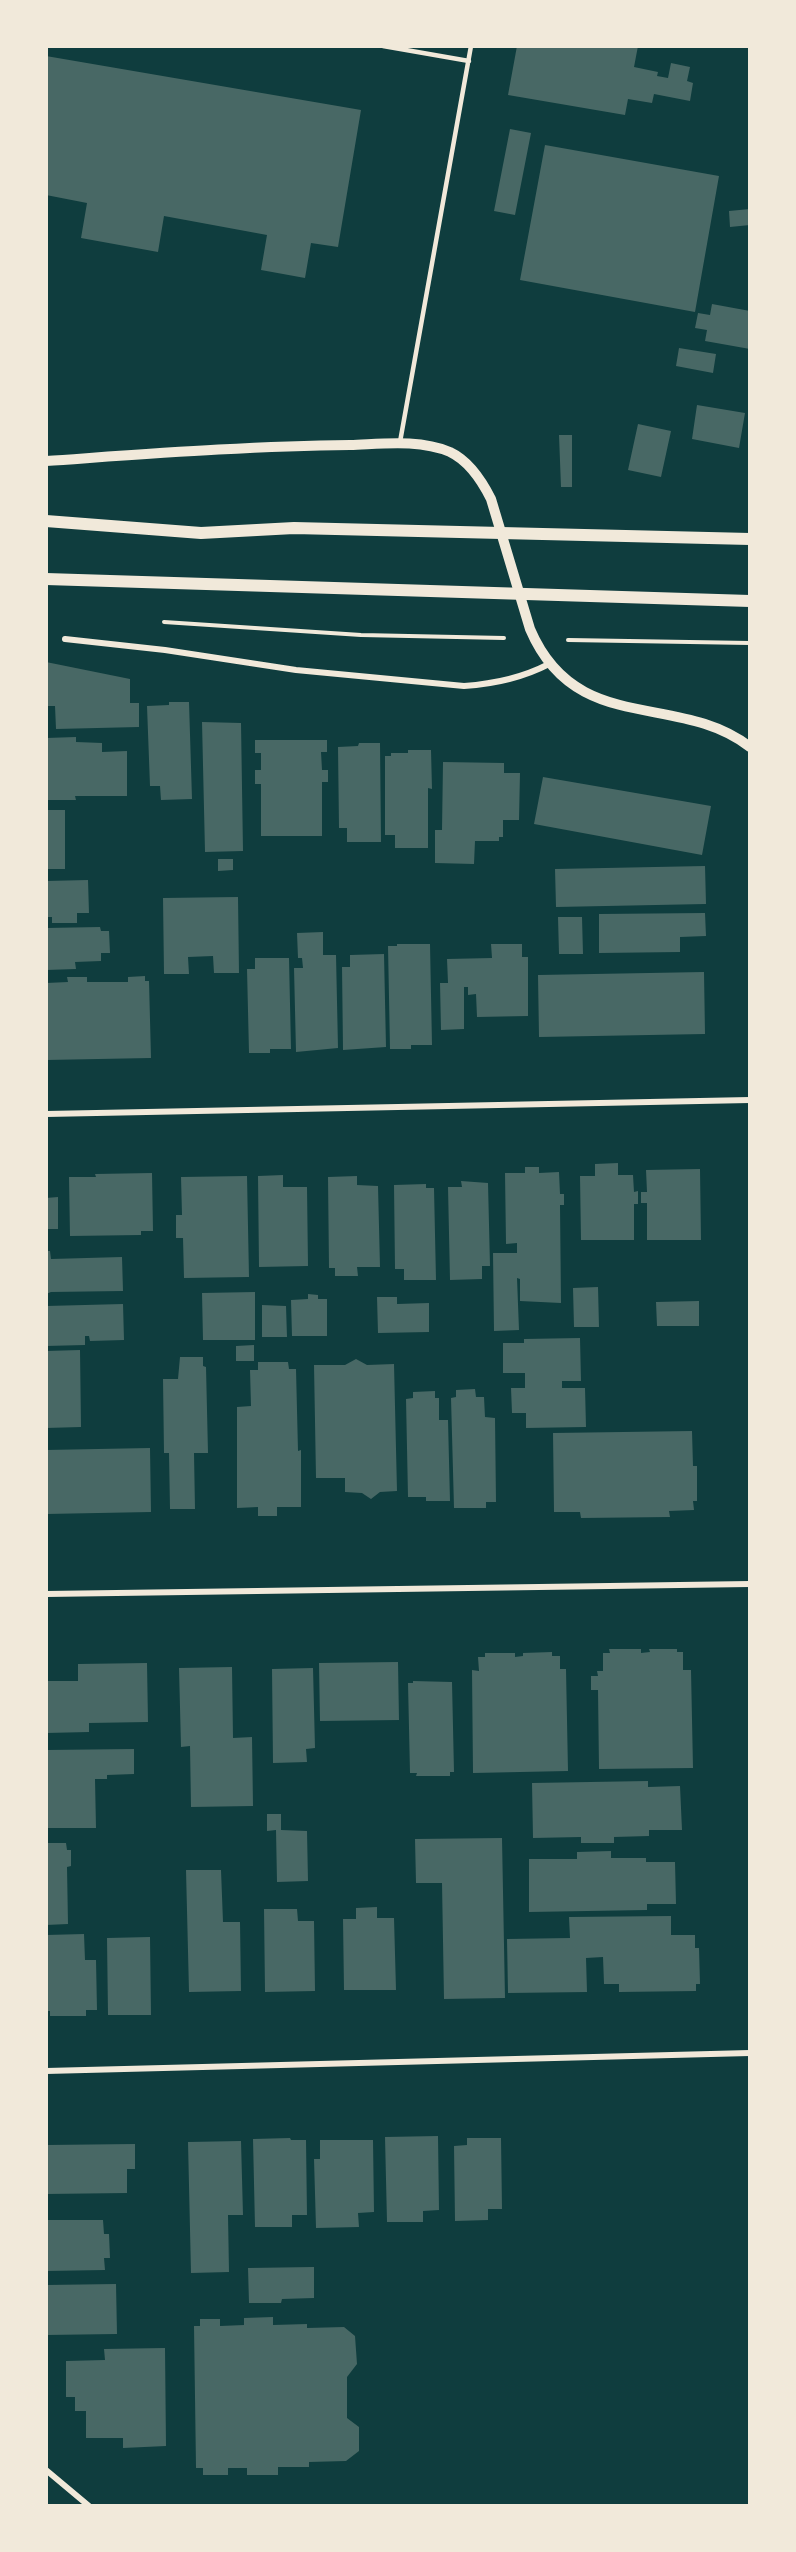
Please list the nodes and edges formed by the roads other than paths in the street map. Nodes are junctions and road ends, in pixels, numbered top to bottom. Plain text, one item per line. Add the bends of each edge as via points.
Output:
1 (383, 46) edge
2 (471, 46) edge
3 (469, 61) junction
4 (399, 444) junction
5 (46, 461) edge
6 (46, 521) edge
7 (750, 539) edge
8 (46, 579) edge
9 (750, 601) edge
10 (65, 639) dead end
11 (549, 664) junction
12 (750, 747) edge
13 (750, 1100) edge
14 (46, 1114) edge
15 (750, 1584) edge
16 (46, 1594) edge
17 (750, 2053) edge
18 (46, 2071) edge
19 (46, 2470) edge
20 (89, 2505) edge

1 - 3 lane
2 - 3 lane
3 - 4 lane
4 - 5 street via 269,447
4 - 11 street via 451,453 482,481 499,522 530,629
6 - 7 main road via 201,534 294,528
8 - 9 main road
10 - 11 street via 296,670 464,686 487,685
11 - 12 street via 605,701 716,728
13 - 14 street
15 - 16 street
17 - 18 street
19 - 20 street

